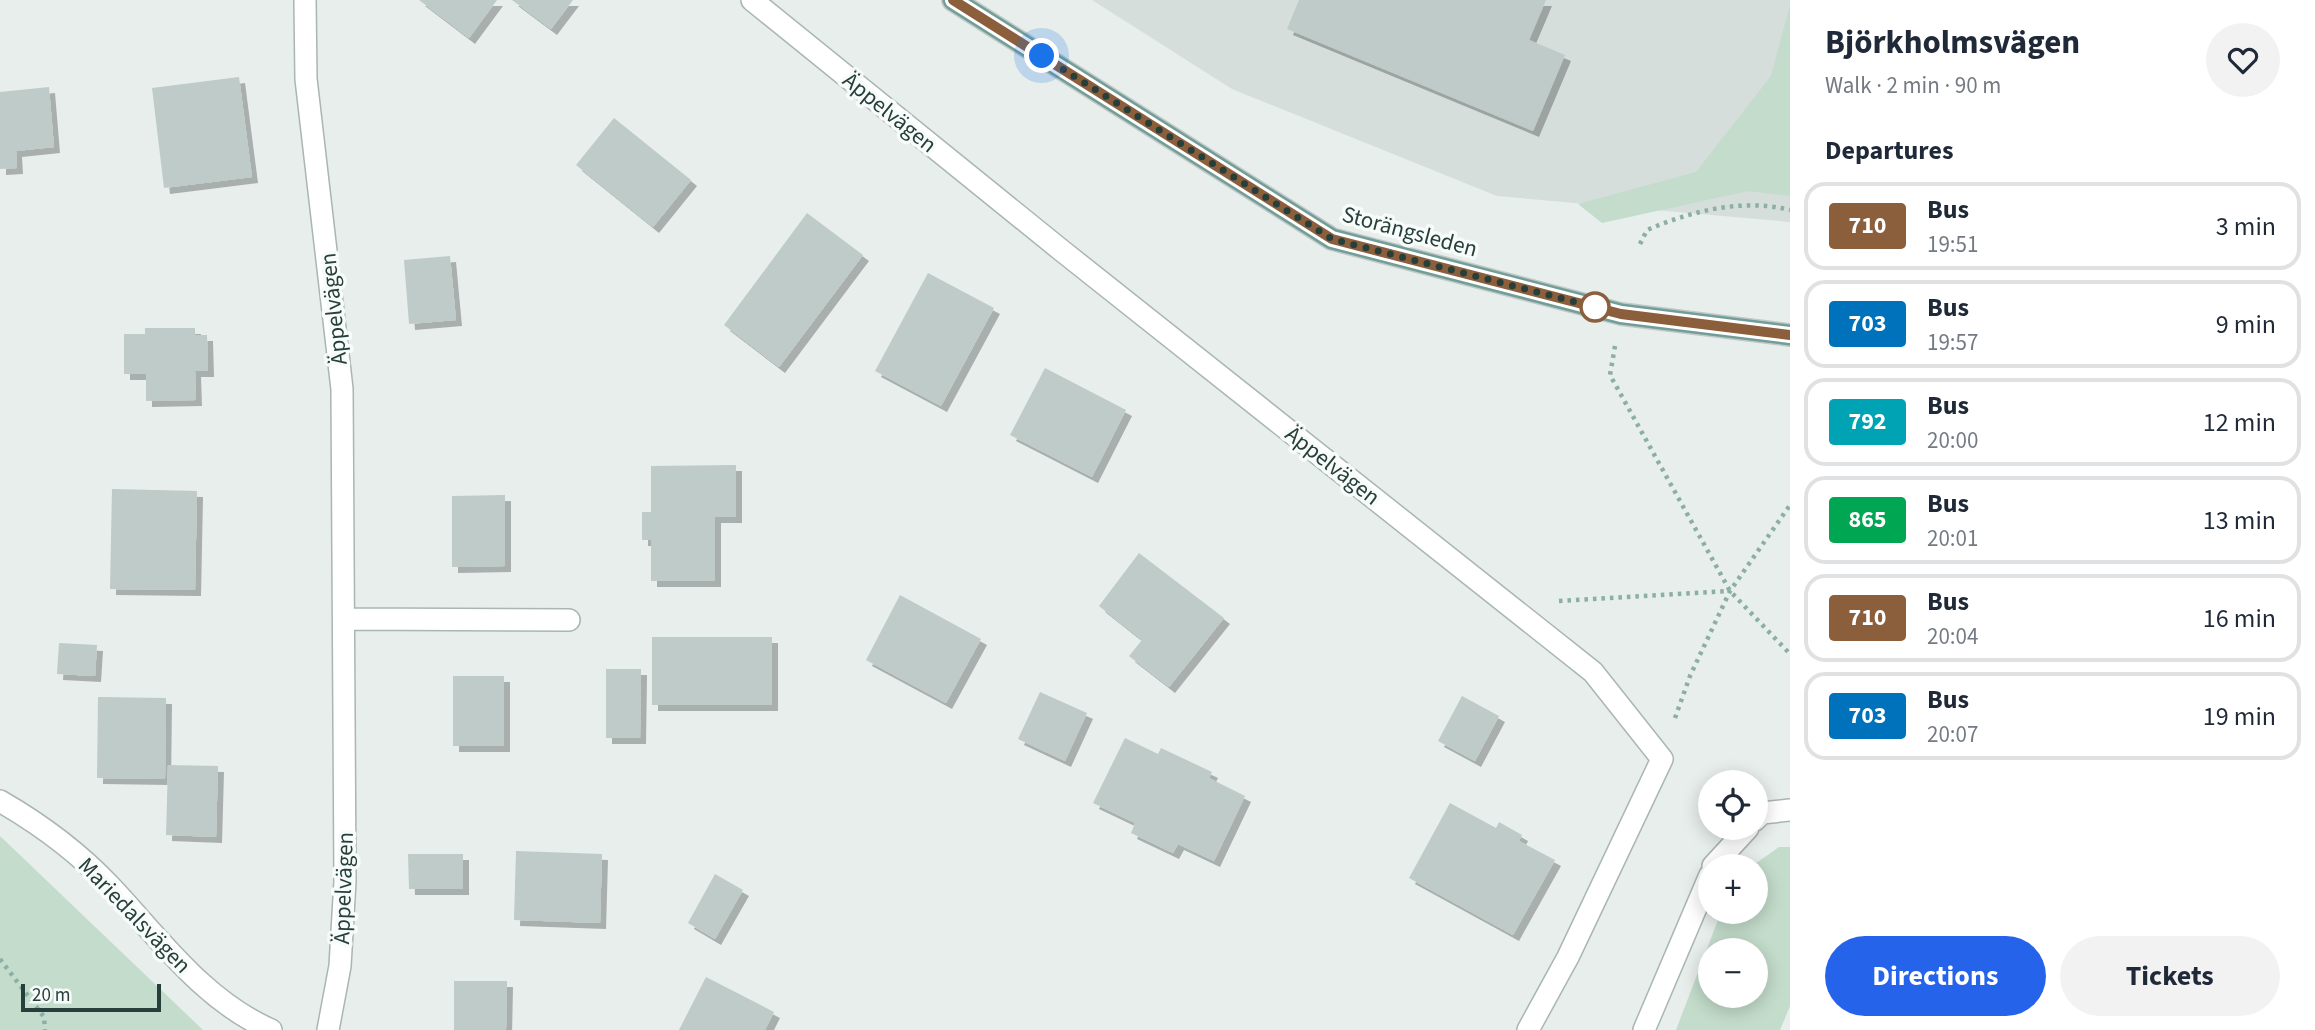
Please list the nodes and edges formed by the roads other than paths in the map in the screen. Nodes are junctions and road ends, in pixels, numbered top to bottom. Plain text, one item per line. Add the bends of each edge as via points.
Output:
1 (305, 0) edge
2 (752, 0) edge
3 (953, 0) edge
4 (1790, 335) edge
5 (344, 619) junction
6 (569, 620) dead end
7 (0, 801) edge
8 (1790, 810) edge
9 (1768, 812) edge
10 (1736, 840) edge
11 (1722, 854) edge
12 (1698, 903) edge
13 (271, 1030) edge
14 (328, 1030) edge
15 (1528, 1030) edge
16 (1644, 1030) edge

1 - 5 street, Äppelvägen via 306,79 342,389
2 - 15 street, Äppelvägen via 1593,672 1662,759
3 - 4 main road, Storängsleden via 1332,239 1621,314
5 - 6 street
5 - 14 street, Äppelvägen via 345,881 340,966
7 - 13 street, Mariedalsvägen via 69,848 213,992
8 - 9 street
10 - 11 street
12 - 16 street

